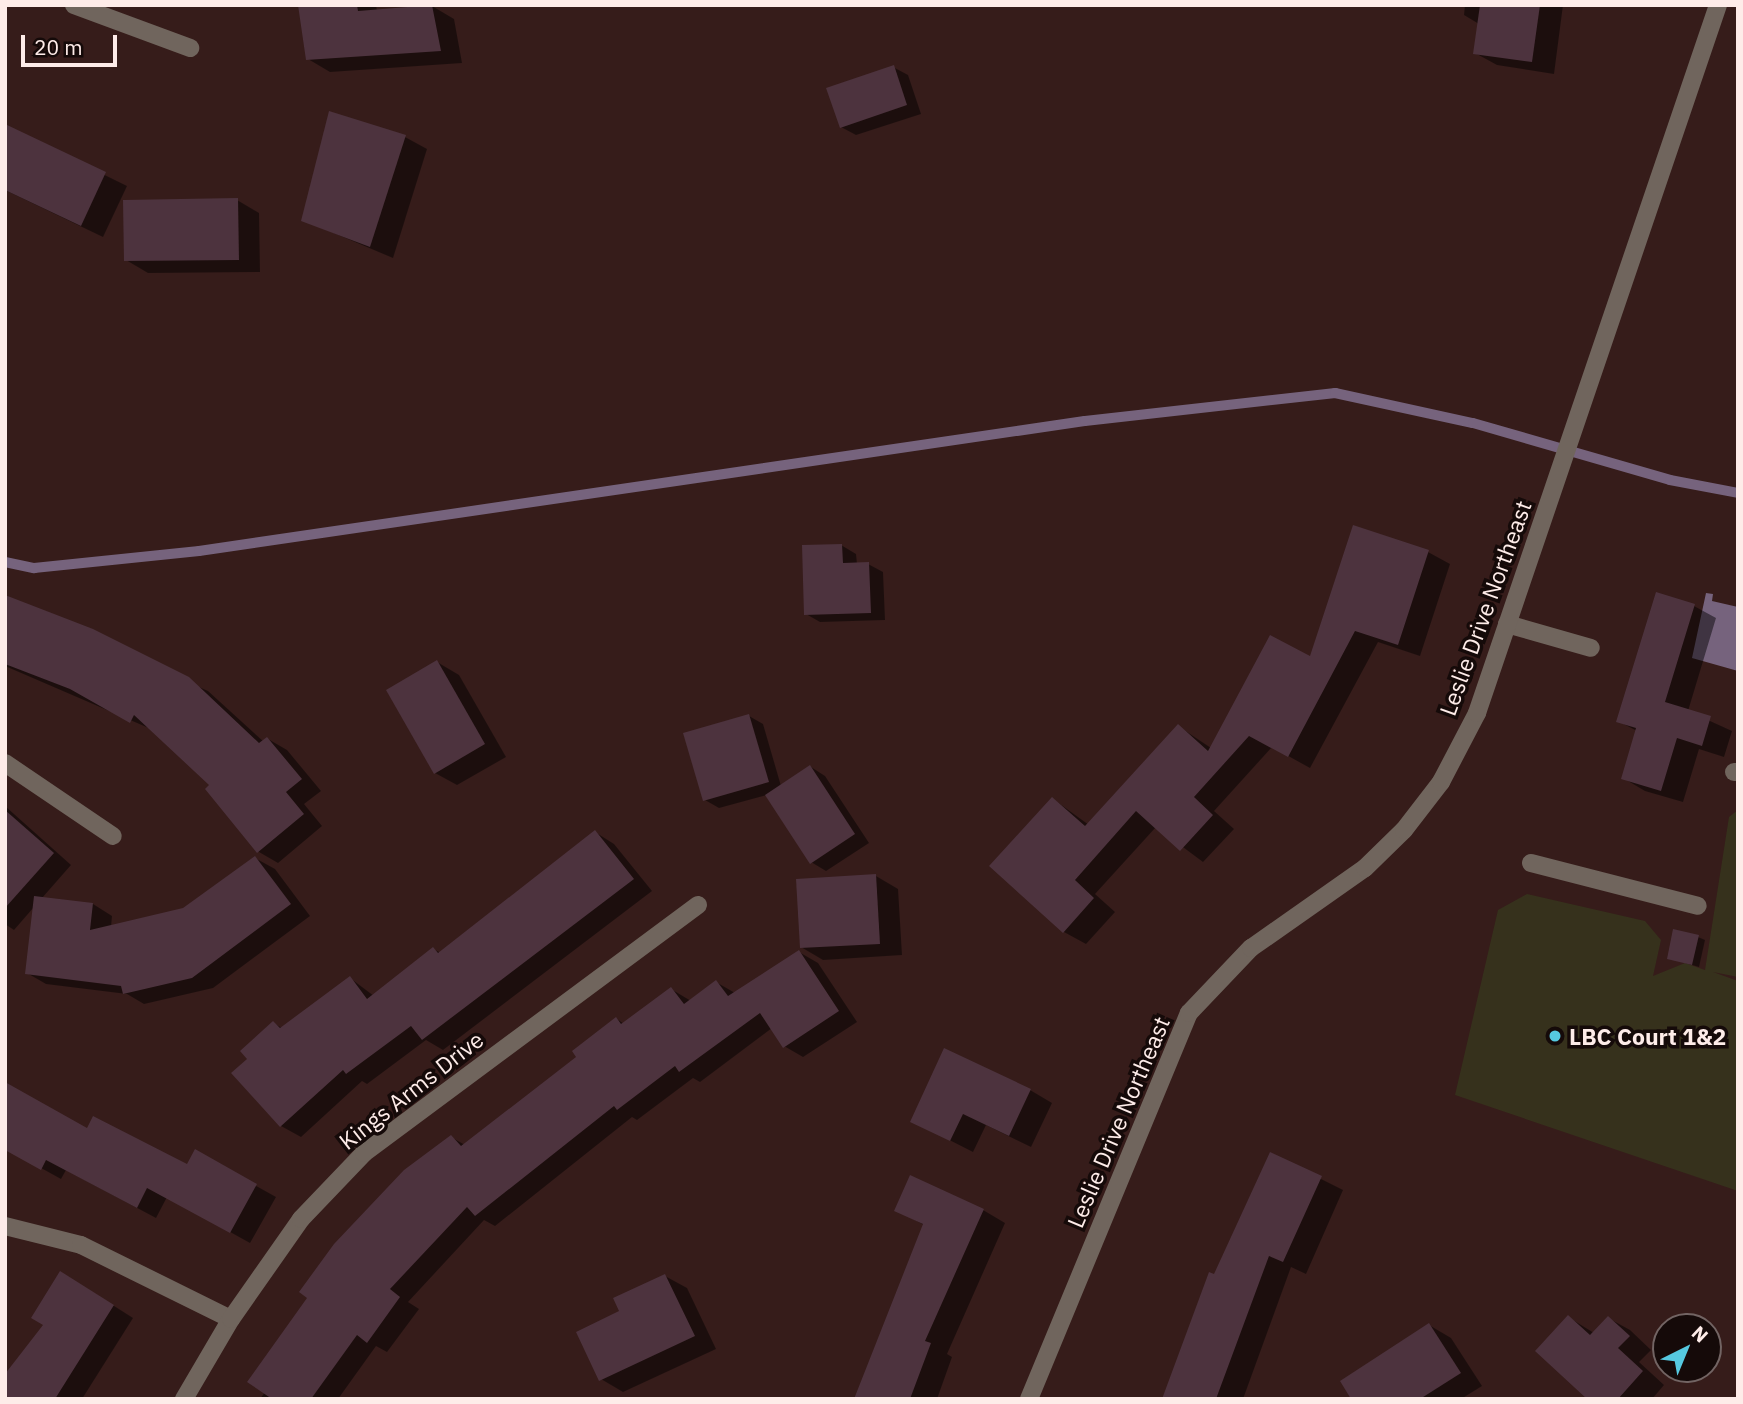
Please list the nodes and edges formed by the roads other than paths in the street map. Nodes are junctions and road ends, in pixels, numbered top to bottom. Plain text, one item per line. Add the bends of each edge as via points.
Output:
1 (74, 5) edge
2 (1718, 5) edge
3 (190, 48) dead end
4 (1507, 624) junction
5 (1591, 648) dead end
6 (5, 763) edge
7 (113, 835) dead end
8 (1531, 863) dead end
9 (698, 905) dead end
10 (1698, 906) dead end
11 (5, 1226) edge
12 (231, 1319) junction
13 (184, 1399) edge
14 (1029, 1399) edge

1 - 3 street
2 - 4 street, Leslie Drive Northeast
4 - 5 street
4 - 14 street, Leslie Drive Northeast via 1476,713 1441,782 1404,830 1365,868 1251,948 1189,1013
6 - 7 street
8 - 10 street
9 - 12 street, Kings Arms Drive via 364,1153 301,1219
11 - 12 street via 81,1245
12 - 13 street, Kings Arms Drive

